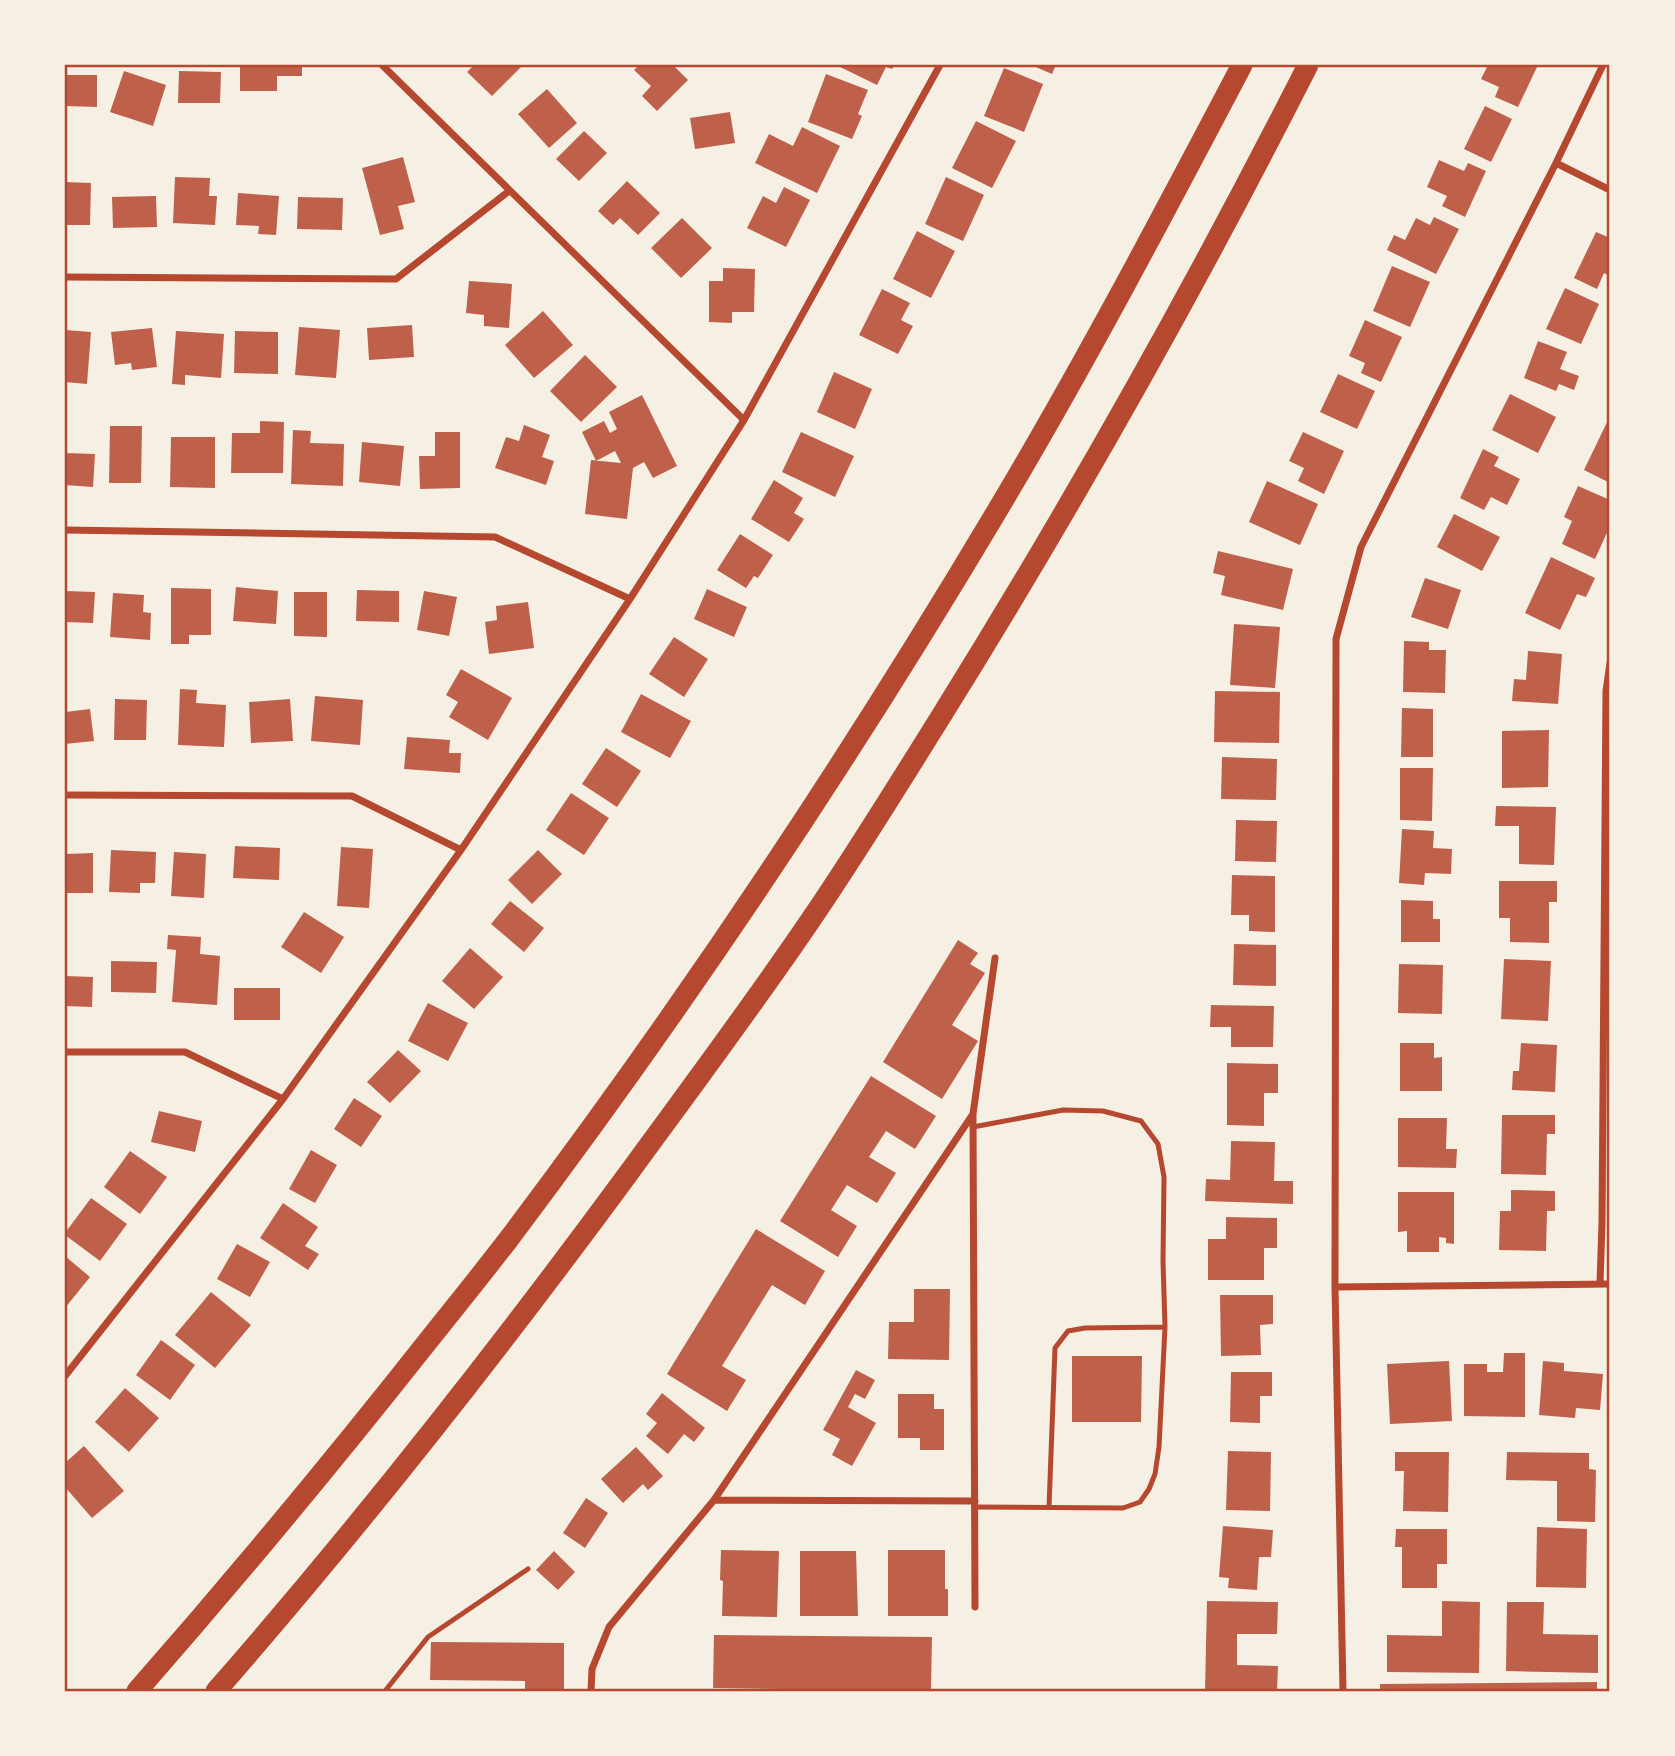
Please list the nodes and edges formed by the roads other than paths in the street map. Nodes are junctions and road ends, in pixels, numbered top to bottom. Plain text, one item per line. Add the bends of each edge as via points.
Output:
1 (382, 65) edge
2 (940, 65) edge
3 (1242, 65) edge
4 (1308, 65) edge
5 (1603, 65) edge
6 (1556, 163) junction
7 (1610, 190) edge
8 (509, 191) junction
9 (65, 277) edge
10 (744, 420) junction
11 (65, 530) edge
12 (631, 599) junction
13 (1610, 663) edge
14 (65, 795) edge
15 (461, 850) junction
16 (995, 958) dead end
17 (65, 1052) edge
18 (283, 1099) junction
19 (973, 1114) junction
20 (973, 1127) junction
21 (1600, 1284) junction
22 (1610, 1284) edge
23 (1335, 1287) junction
24 (1165, 1326) junction
25 (65, 1376) edge
26 (714, 1500) junction
27 (975, 1504) junction
28 (1049, 1507) junction
29 (528, 1569) dead end
30 (975, 1607) dead end
31 (137, 1691) edge
32 (216, 1691) edge
33 (385, 1691) edge
34 (591, 1691) edge
35 (1343, 1691) edge

1 - 8 street
2 - 10 street
3 - 31 highway via 1158,226 996,513 761,884 507,1241 307,1493
4 - 32 highway via 1102,447 963,681 813,916 545,1287 420,1449
5 - 6 street
6 - 7 street
6 - 23 street via 1361,547 1336,639
8 - 9 street via 397,279
8 - 10 street
10 - 12 street
11 - 12 street via 495,537
12 - 15 street
13 - 21 street via 1606,691
14 - 15 street via 352,796
15 - 18 street
16 - 19 street
17 - 18 street via 185,1052
18 - 25 street
19 - 20 street
19 - 26 street
20 - 24 lane via 1063,1110 1103,1111 1141,1121 1158,1144 1164,1177
20 - 27 street
21 - 22 street
21 - 23 street
23 - 35 street
24 - 28 lane via 1159,1447 1155,1474 1145,1496 1123,1508
24 - 28 lane via 1068,1331 1055,1348
26 - 27 street
26 - 34 street via 609,1627 592,1669
27 - 28 lane
27 - 30 street
29 - 33 lane via 428,1637

